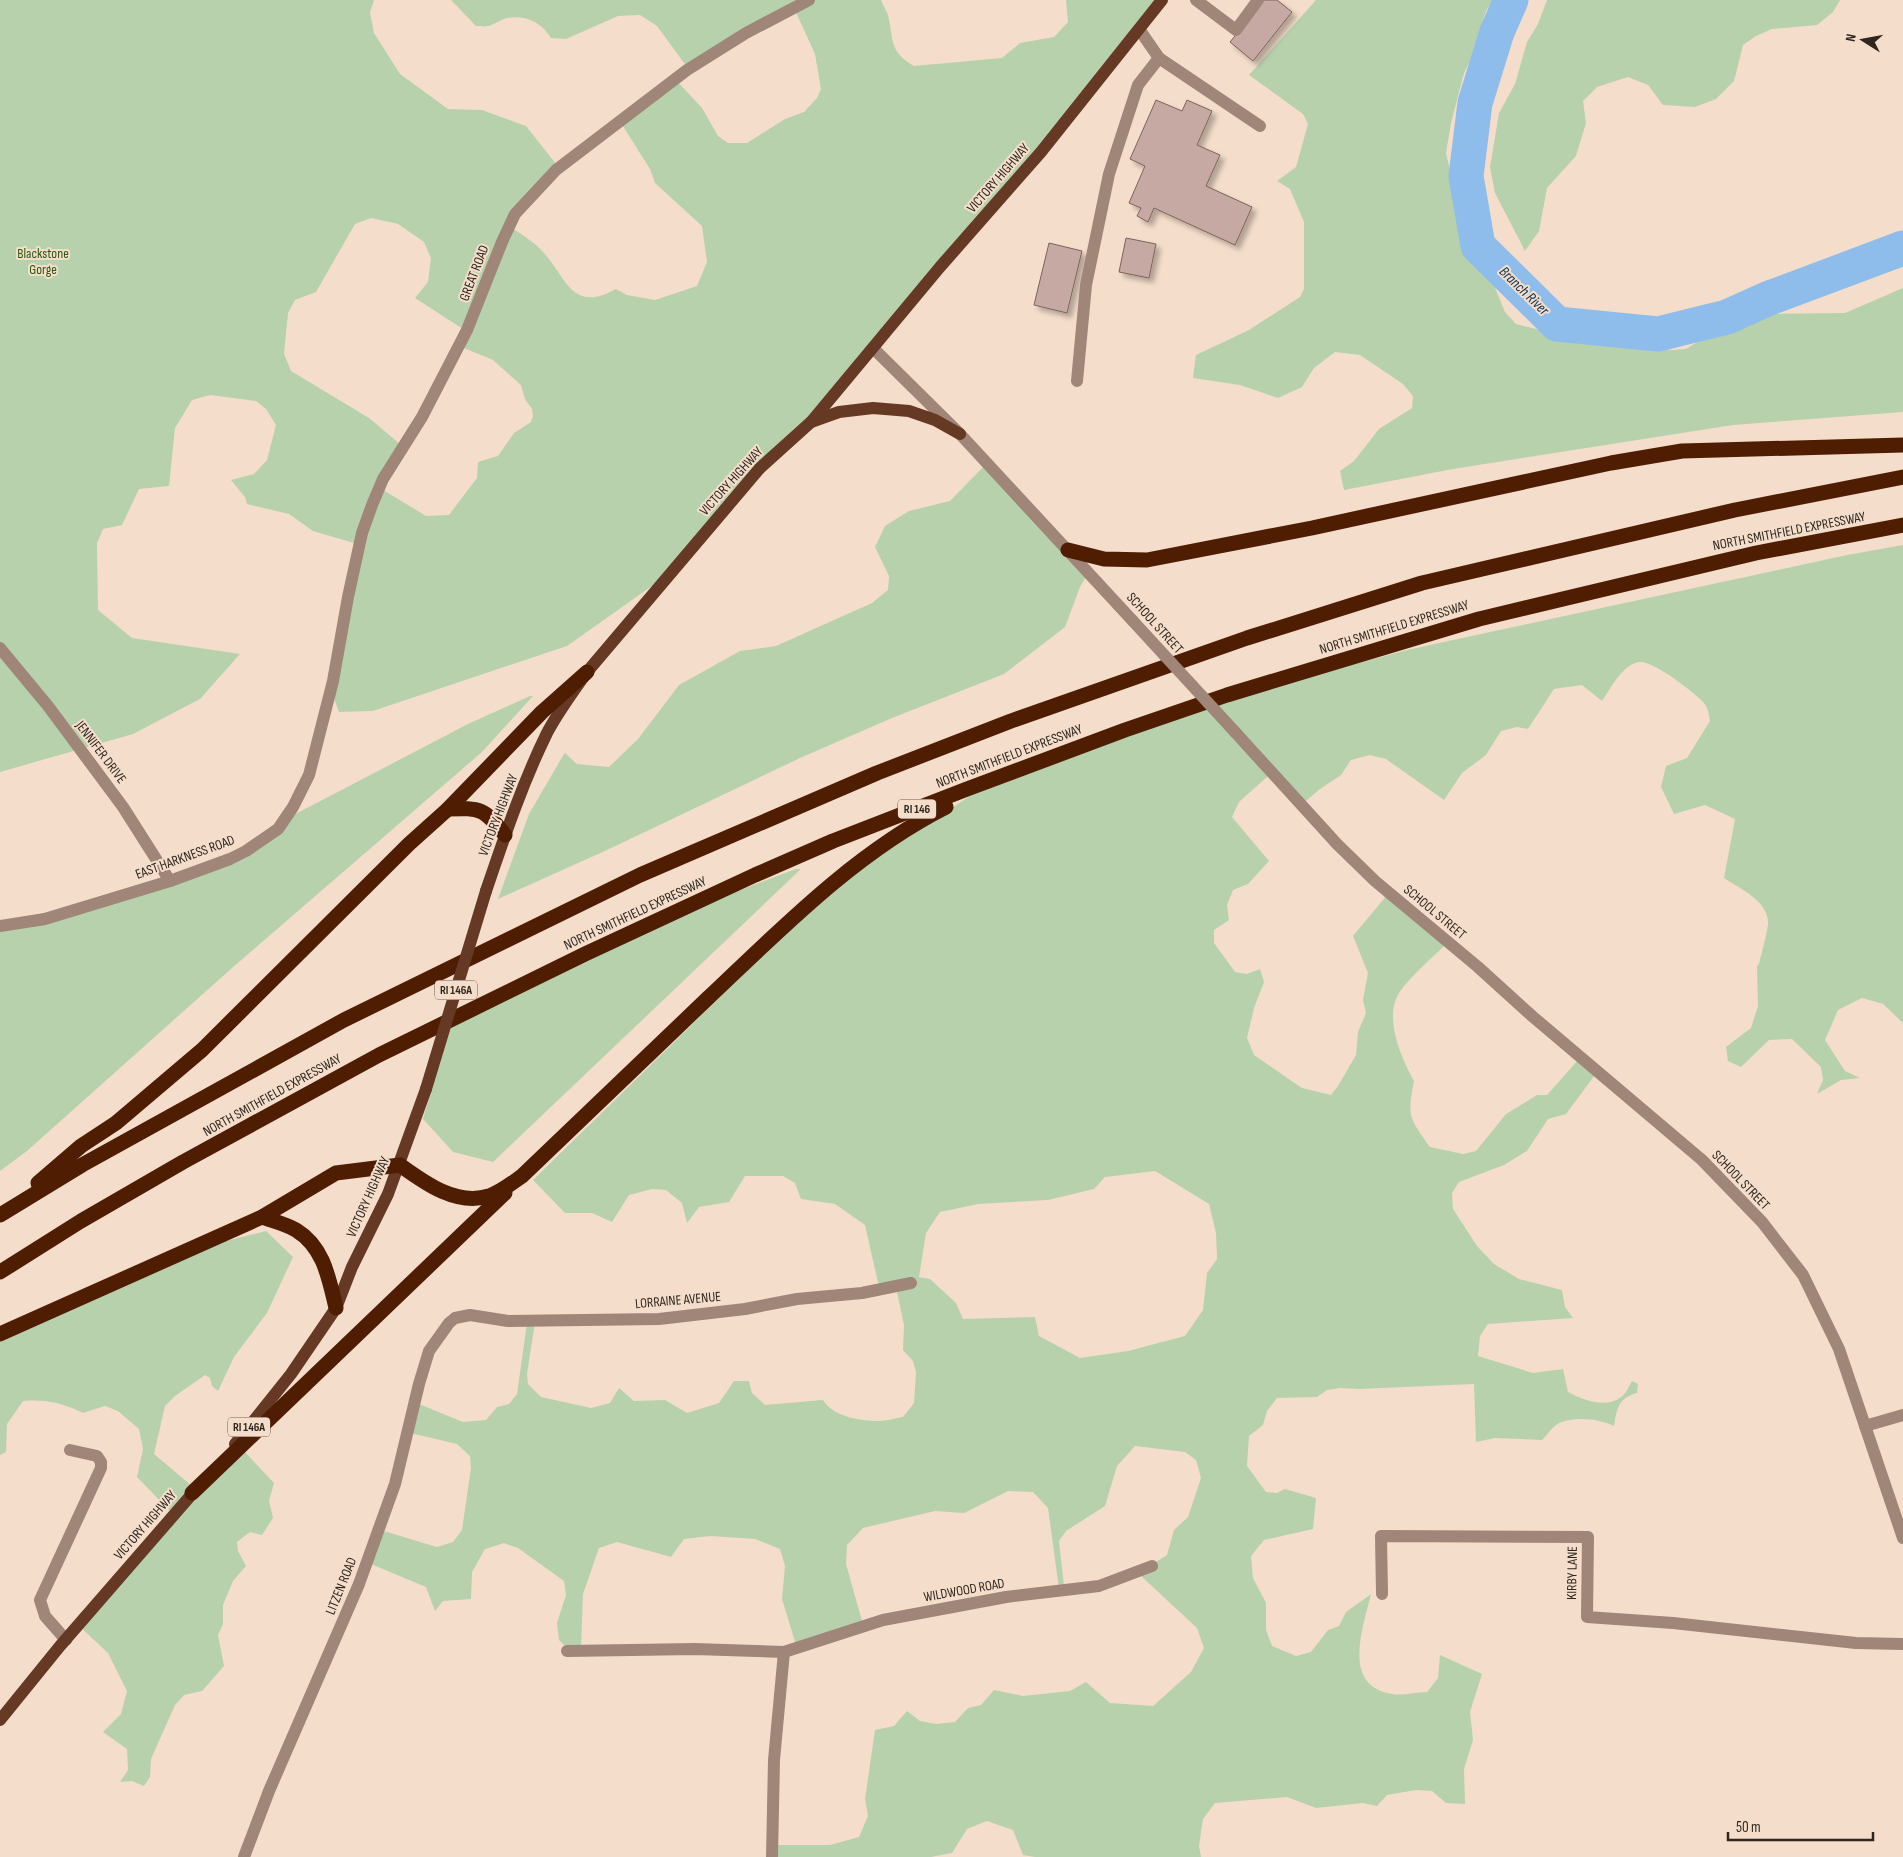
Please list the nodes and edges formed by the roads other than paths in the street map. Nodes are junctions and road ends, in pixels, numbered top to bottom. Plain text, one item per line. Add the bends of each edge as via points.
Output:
1 (809, 0) edge
2 (1162, 0) edge
3 (1196, 0) edge
4 (1258, 0) edge
5 (1139, 29) junction
6 (1159, 58) junction
7 (1260, 126) dead end
8 (873, 348) junction
9 (1077, 381) dead end
10 (811, 422) junction
11 (960, 434) junction
12 (1903, 445) edge
13 (1903, 477) edge
14 (1903, 525) edge
15 (1068, 550) junction
16 (0, 648) edge
17 (587, 672) junction
18 (333, 681) joint
19 (1025, 766) junction
20 (448, 809) junction
21 (505, 834) junction
22 (170, 881) junction
23 (0, 926) edge
24 (400, 1165) junction
25 (522, 1176) junction
26 (6, 1212) edge
27 (262, 1217) junction
28 (0, 1272) edge
29 (910, 1283) dead end
30 (336, 1308) junction
31 (449, 1322) joint
32 (0, 1334) edge
33 (1903, 1415) edge
34 (1865, 1426) junction
35 (70, 1450) dead end
36 (192, 1494) junction
37 (1903, 1538) edge
38 (1152, 1566) dead end
39 (1382, 1594) dead end
40 (66, 1640) junction
41 (1903, 1644) edge
42 (567, 1651) dead end
43 (784, 1652) junction
44 (0, 1720) edge
45 (244, 1857) edge
46 (772, 1857) edge

1 - 18 street, GREAT ROAD via 775,16 687,70 556,170 515,214 467,330 422,417 383,479 372,505 362,533
2 - 5 main road, VICTORY HIGHWAY / RI 146A
3 - 4 street via 1236,30
5 - 6 street
5 - 8 main road, VICTORY HIGHWAY / RI 146A via 1041,152
6 - 7 street
6 - 9 street via 1138,85 1109,174 1086,285
8 - 10 main road, VICTORY HIGHWAY / RI 146A
8 - 11 street, SCHOOL STREET
10 - 11 main road via 839,412 873,408 910,411
10 - 17 main road, VICTORY HIGHWAY / RI 146A via 760,468
11 - 15 street, SCHOOL STREET
12 - 15 highway via 1682,451 1146,560 1104,560
13 - 26 highway via 1735,510 1422,584 1247,638 984,731 877,773 640,875 344,1020 82,1165
14 - 19 highway, NORTH SMITHFIELD EXPRESSWAY / RI 146 via 1756,553 1479,619 1227,695
15 - 34 street, SCHOOL STREET, bridge via 1337,844 1375,881 1702,1160 1762,1222 1803,1275 1839,1349
16 - 22 street, JENNIFER DRIVE via 123,807
17 - 20 highway via 542,712
17 - 21 main road, VICTORY HIGHWAY / RI 146A via 548,733
18 - 22 street, EAST HARKNESS ROAD via 309,775 278,829 230,859
19 - 25 highway via 931,814 836,880
19 - 28 highway, NORTH SMITHFIELD EXPRESSWAY / RI 146 via 755,875 584,954 379,1055 183,1162
20 - 21 highway via 475,808 492,818
20 - 26 highway via 202,1050 116,1123 81,1146
21 - 24 main road, VICTORY HIGHWAY / RI 146A, bridge
22 - 23 street, EAST HARKNESS ROAD via 46,919
24 - 25 highway via 437,1189 464,1198 488,1196
24 - 27 highway via 336,1173
24 - 30 main road, VICTORY HIGHWAY / RI 146A
25 - 36 highway
27 - 30 highway via 294,1229 316,1248 329,1279
27 - 32 highway
29 - 31 street, LORRAINE AVENUE via 862,1292 797,1298 745,1309 659,1318 508,1321 470,1315
30 - 36 main road, VICTORY HIGHWAY / RI 146A via 291,1374
31 - 45 street, LITZEN ROAD via 430,1351 395,1484 359,1584 269,1791
33 - 34 street
34 - 37 street, SCHOOL STREET
35 - 40 street via 97,1456 101,1468 40,1600 45,1616
36 - 40 main road, VICTORY HIGHWAY / RI 146A
38 - 43 street, WILDWOOD ROAD via 1099,1586 1006,1598 883,1620
39 - 41 street, KIRBY LANE via 1381,1536 1588,1537 1587,1617 1856,1643
40 - 44 main road, VICTORY HIGHWAY / RI 146A
42 - 43 street, WILDWOOD ROAD via 695,1649
43 - 46 street via 774,1760

